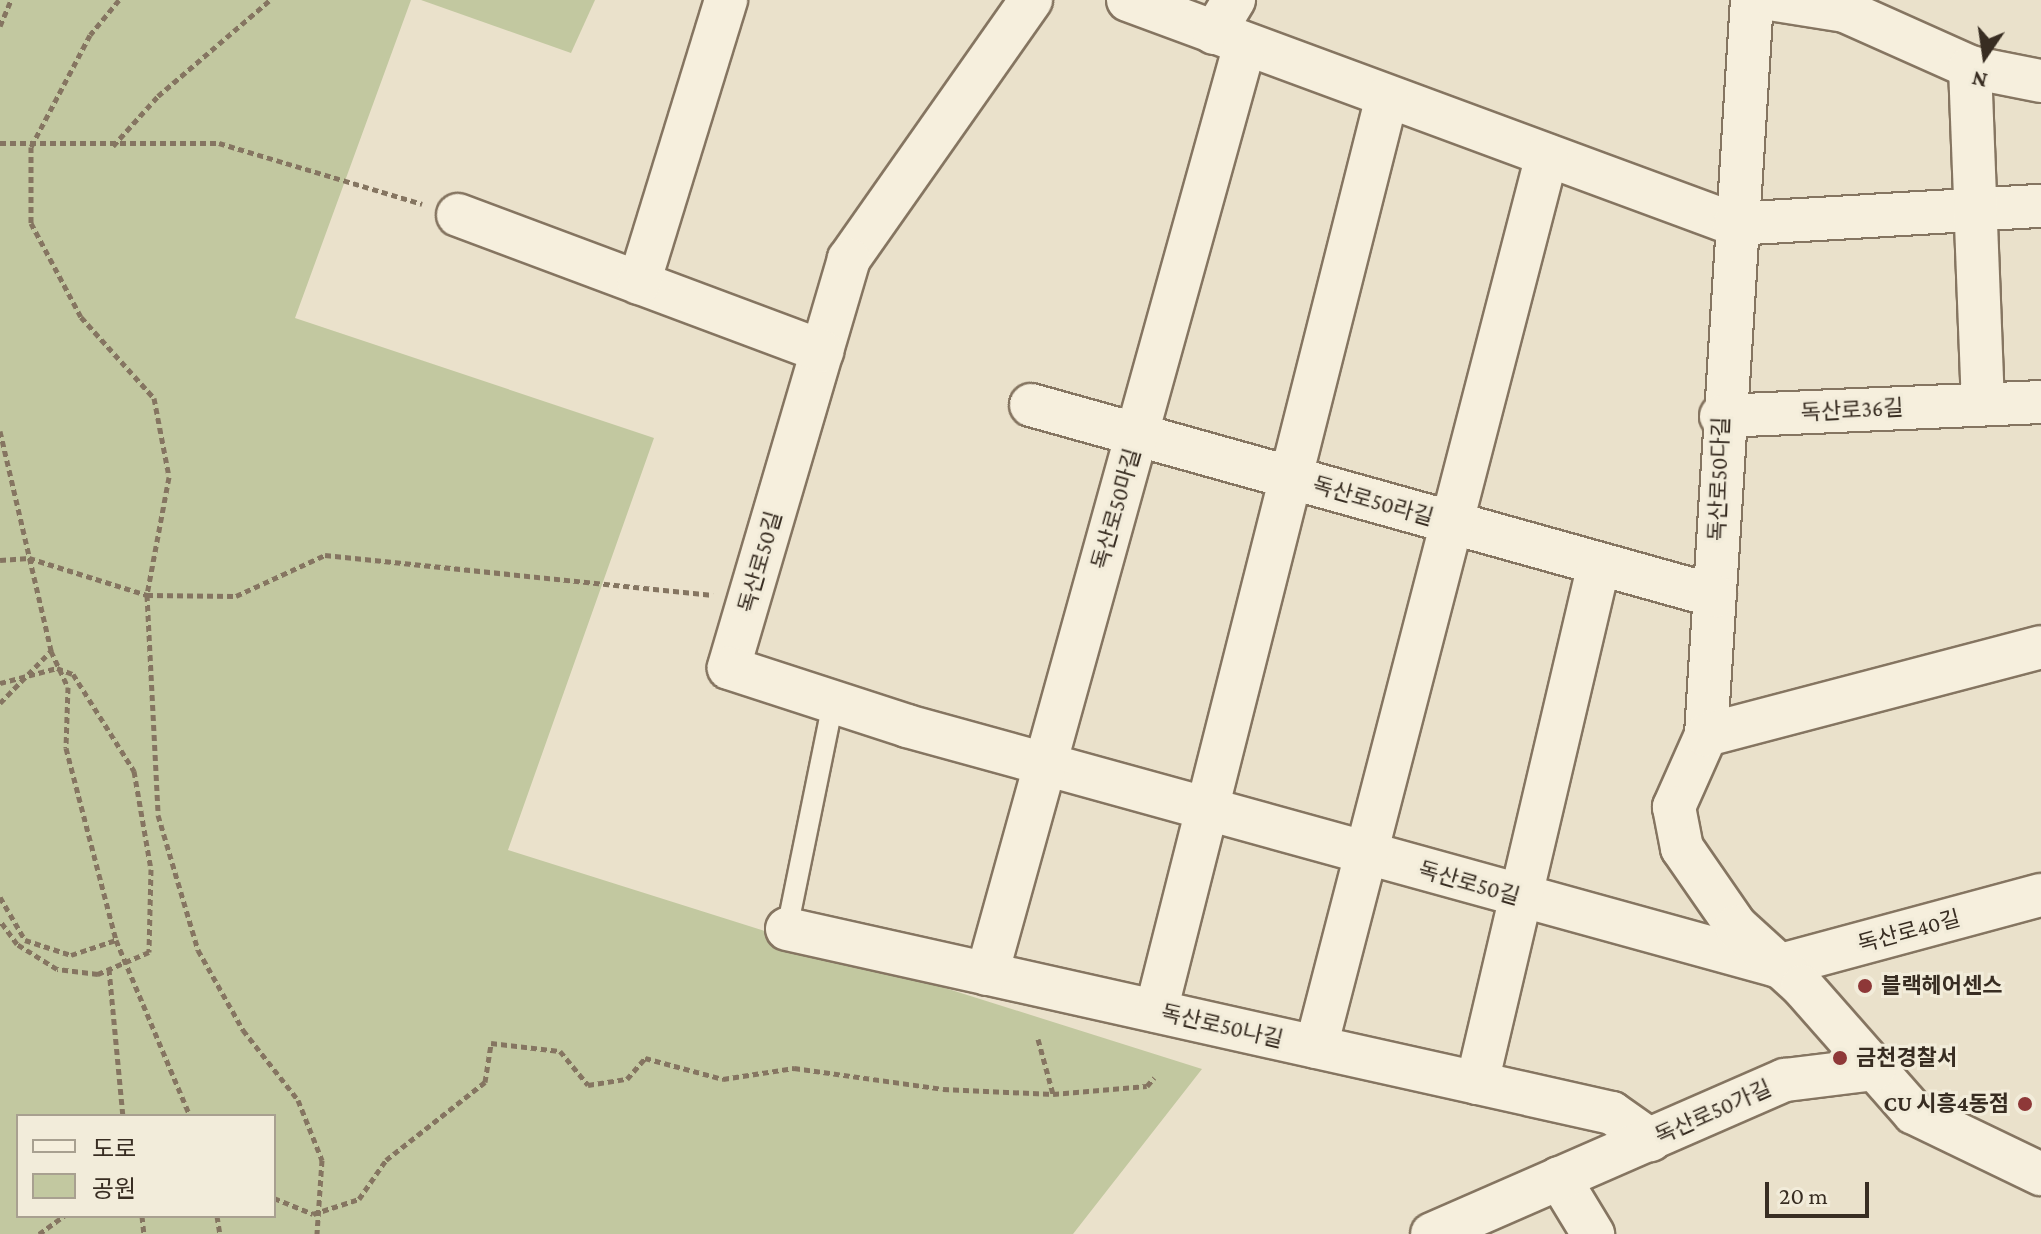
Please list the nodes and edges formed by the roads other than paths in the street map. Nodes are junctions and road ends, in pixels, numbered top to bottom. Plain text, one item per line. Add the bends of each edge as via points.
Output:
1 (726, 0) edge
2 (1031, 0) edge
3 (1128, 0) edge
4 (1752, 0) edge
5 (1776, 0) edge
6 (1231, 26) edge
7 (1970, 67) junction
8 (2041, 81) edge
9 (1387, 97) junction
10 (1547, 155) junction
11 (2041, 206) edge
12 (1974, 210) junction
13 (458, 215) road end
14 (1734, 224) junction
15 (639, 283) junction
16 (822, 351) junction
17 (2041, 402) edge
18 (1983, 404) junction
19 (1031, 405) dead end
20 (1721, 416) junction
21 (1137, 435) junction
22 (1291, 478) junction
23 (1451, 523) junction
24 (1599, 564) junction
25 (1715, 596) junction
26 (2041, 647) edge
27 (833, 702) junction
28 (1706, 735) junction
29 (1045, 765) junction
30 (1206, 810) junction
31 (1365, 854) junction
32 (2041, 895) edge
33 (1521, 898) junction
34 (787, 929) joint
35 (1777, 966) junction
36 (987, 974) junction
37 (1156, 1011) junction
38 (1316, 1047) junction
39 (1874, 1069) junction
40 (1477, 1083) junction
41 (1650, 1140) junction
42 (2035, 1168) edge
43 (1559, 1178) junction
44 (1432, 1234) edge
45 (1593, 1234) edge

1 - 15 street
2 - 16 street, 독산로50길 via 849,259
3 - 6 street
4 - 14 street, 독산로50다길
5 - 7 street via 1845,11
6 - 9 street
6 - 21 street, 독산로50마길
7 - 8 street
7 - 12 street
9 - 10 street
9 - 22 street
10 - 14 street
10 - 23 street
11 - 12 street
12 - 14 street
12 - 18 street
13 - 15 street
14 - 20 street, 독산로50다길
15 - 16 street
16 - 27 street, 독산로50길 via 729,668
17 - 18 street, 독산로36길
18 - 20 street, 독산로36길
19 - 21 street, 독산로50라길
20 - 25 street, 독산로50다길
21 - 22 street, 독산로50라길
21 - 29 street, 독산로50마길
22 - 23 street, 독산로50라길
22 - 30 street
23 - 24 street, 독산로50라길
23 - 31 street
24 - 25 street, 독산로50라길
24 - 33 street
25 - 28 street, 독산로50다길
26 - 28 street
27 - 29 street, 독산로50길
27 - 34 lane
28 - 35 street, 독산로50다길 via 1674,807 1682,848 1736,926
29 - 30 street, 독산로50길
29 - 36 street, 독산로50마길
30 - 31 street, 독산로50길
30 - 37 street
31 - 33 street, 독산로50길
31 - 38 street
32 - 35 street, 독산로40길
33 - 35 street, 독산로50길
33 - 40 street
34 - 36 street, 독산로50나길
35 - 39 street
36 - 37 street, 독산로50나길
37 - 38 street, 독산로50나길
38 - 40 street, 독산로50나길
39 - 41 street, 독산로50가길 via 1785,1080
39 - 42 street via 1914,1113
40 - 41 street, 독산로50나길 via 1612,1113
41 - 43 street, 독산로50가길
43 - 44 street, 독산로50가길
43 - 45 street

